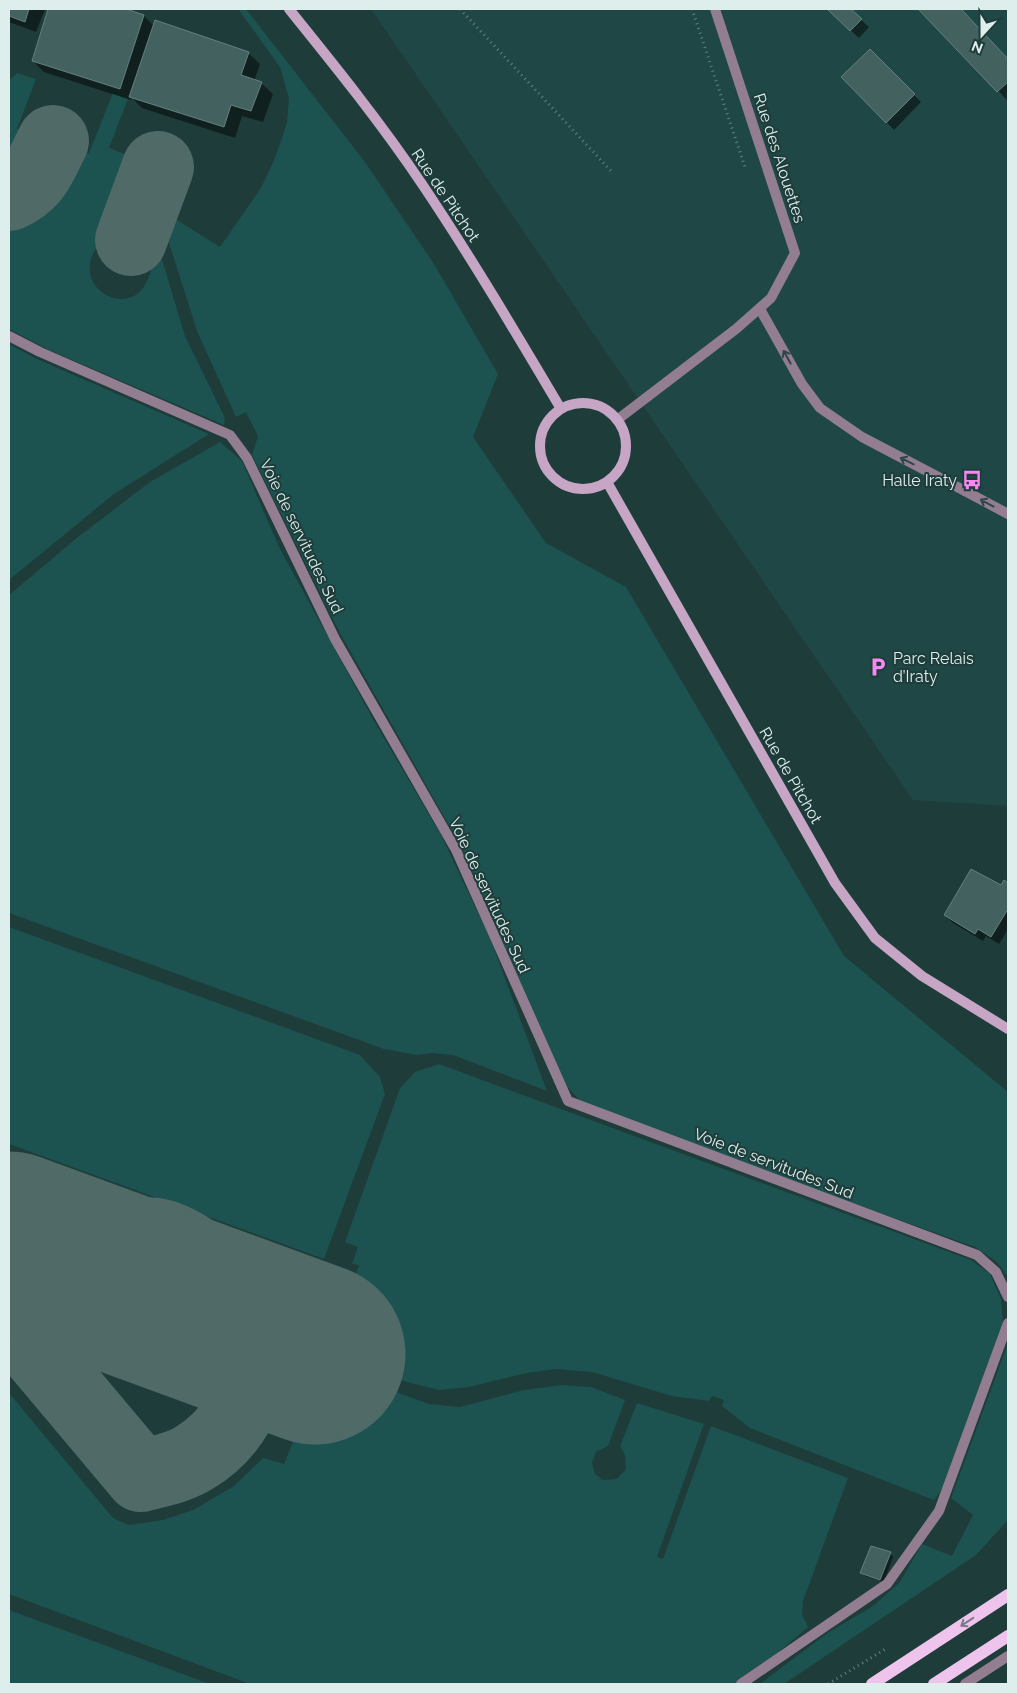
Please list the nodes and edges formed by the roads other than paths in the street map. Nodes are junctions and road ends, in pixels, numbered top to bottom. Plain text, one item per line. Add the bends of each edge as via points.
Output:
1 (290, 9) edge
2 (715, 9) edge
3 (760, 309) junction
4 (9, 336) edge
5 (560, 409) junction
6 (617, 420) junction
7 (607, 482) junction
8 (1008, 514) edge
9 (1008, 1029) edge
10 (1008, 1297) edge
11 (1008, 1323) edge
12 (1008, 1595) edge
13 (1008, 1636) edge
14 (1008, 1656) edge
15 (741, 1684) edge
16 (872, 1684) edge
17 (934, 1684) edge
18 (965, 1684) edge

1 - 5 street, Rue de Pitchot via 421,183 477,268
2 - 3 street, Rue des Alouettes via 795,253 772,298
3 - 6 street, Rue des Alouettes
8 -> 3 street via 862,437 820,408 802,384
4 - 10 street, Voie de servitudes Sud via 230,435 247,458 335,639 456,850 568,1101 977,1255 996,1272
5 - 6 street via 572,404 597,405
5 - 7 street via 550,418 540,443 541,457 547,469 556,480 581,490
6 - 7 street via 627,446 618,472
7 - 9 street, Rue de Pitchot via 835,883 875,938 922,976
11 - 15 street via 939,1511 887,1584
12 -> 16 main road
13 - 17 main road
14 - 18 street

